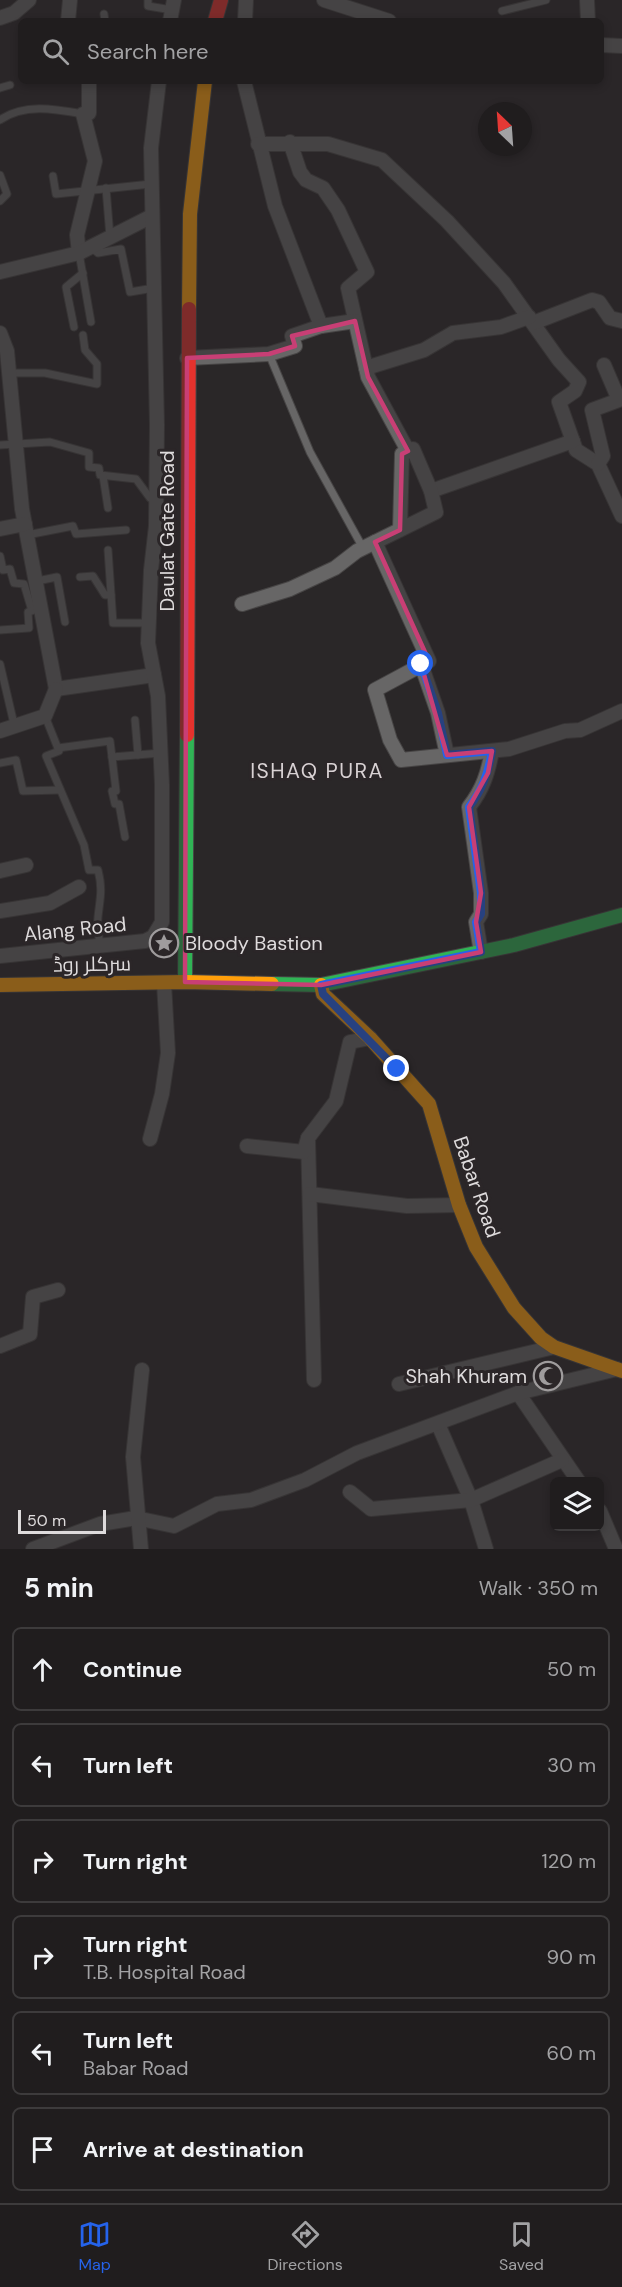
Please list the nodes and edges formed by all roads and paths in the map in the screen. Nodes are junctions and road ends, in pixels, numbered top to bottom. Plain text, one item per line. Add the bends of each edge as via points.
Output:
1 (29, 0) edge
2 (70, 0) edge
3 (148, 0) edge
4 (221, 0) edge
5 (246, 0) edge
6 (324, 0) edge
7 (546, 0) edge
8 (587, 0) edge
9 (172, 10) edge
10 (502, 11) dead end
11 (0, 18) edge
12 (68, 18) edge
13 (216, 18) edge
14 (245, 18) edge
15 (380, 18) edge
16 (588, 18) edge
17 (604, 45) edge
18 (622, 46) edge
19 (89, 84) edge
20 (159, 84) edge
21 (205, 84) edge
22 (245, 84) edge
23 (10, 85) dead end
24 (0, 88) edge
25 (83, 114) junction
26 (0, 120) edge
27 (290, 142) junction
28 (258, 144) junction
29 (0, 175) edge
30 (53, 176) dead end
31 (151, 184) junction
32 (106, 188) junction
33 (89, 189) junction
34 (0, 201) edge
35 (152, 216) junction
36 (110, 237) junction
37 (85, 250) junction
38 (0, 272) edge
39 (83, 273) junction
40 (154, 288) junction
41 (531, 320) junction
42 (356, 321) junction
43 (622, 321) edge
44 (91, 322) dead end
45 (321, 326) junction
46 (74, 327) dead end
47 (0, 333) edge
48 (83, 335) dead end
49 (268, 354) junction
50 (188, 358) junction
51 (604, 365) dead end
52 (366, 368) junction
53 (9, 373) junction
54 (573, 441) junction
55 (17, 443) junction
56 (0, 445) edge
57 (408, 451) junction
58 (597, 464) junction
59 (103, 476) junction
60 (431, 491) junction
61 (157, 501) junction
62 (108, 508) dead end
63 (622, 516) edge
64 (0, 529) edge
65 (26, 530) junction
66 (126, 530) dead end
67 (400, 530) junction
68 (369, 545) junction
69 (108, 550) dead end
70 (0, 556) edge
71 (80, 578) dead end
72 (37, 580) junction
73 (111, 594) junction
74 (242, 604) dead end
75 (37, 609) junction
76 (65, 622) dead end
77 (149, 623) junction
78 (0, 630) edge
79 (0, 664) edge
80 (421, 664) junction
81 (154, 675) junction
82 (56, 689) junction
83 (622, 711) edge
84 (45, 716) junction
85 (135, 720) dead end
86 (14, 724) junction
87 (0, 731) edge
88 (58, 748) junction
89 (492, 751) junction
90 (161, 753) junction
91 (138, 755) junction
92 (447, 755) junction
93 (112, 757) junction
94 (1, 761) edge
95 (60, 790) junction
96 (125, 837) dead end
97 (26, 865) dead end
98 (0, 871) edge
99 (79, 887) dead end
100 (0, 911) edge
101 (622, 915) edge
102 (100, 946) junction
103 (481, 952) junction
104 (0, 956) edge
105 (164, 982) junction
106 (185, 982) junction
107 (0, 985) edge
108 (321, 985) junction
109 (370, 1038) junction
110 (309, 1138) junction
111 (150, 1139) dead end
112 (247, 1146) dead end
113 (310, 1194) junction
114 (459, 1205) junction
115 (58, 1290) dead end
116 (0, 1346) edge
117 (554, 1347) junction
118 (141, 1370) dead end
119 (620, 1373) edge
120 (314, 1380) dead end
121 (399, 1384) dead end
122 (518, 1392) junction
123 (438, 1424) junction
124 (562, 1460) junction
125 (575, 1477) edge
126 (350, 1491) dead end
127 (471, 1500) junction
128 (136, 1518) junction
129 (604, 1520) edge
130 (33, 1549) edge
131 (141, 1549) edge
132 (486, 1549) edge
133 (616, 1549) edge

1 - 11 street via 14,13
2 - 12 street
3 - 9 lane via 148,6
4 - 13 main road
5 - 14 street
6 - 15 street
7 - 10 lane
8 - 16 street
17 - 18 street
19 - 25 street via 89,113
20 - 31 street
21 - 50 main road, Daulat Gate Road via 190,214
22 - 28 street
23 - 24 lane
25 - 26 lane via 52,108 12,111
25 - 33 street via 95,161
27 - 28 street
27 - 41 street via 328,144 382,160 447,221 504,283
27 - 42 street via 300,172 306,180 323,188 338,210 367,272 348,288
28 - 45 street via 275,206
29 - 34 lane via 7,194
30 - 33 lane via 56,194
31 - 32 lane
31 - 35 street
32 - 33 lane
32 - 36 lane
33 - 37 street via 77,235
35 - 36 street
35 - 40 street
36 - 37 street
37 - 38 street
37 - 39 lane
37 - 40 lane via 98,253 121,249 130,292
39 - 44 lane
39 - 46 lane via 66,287
40 - 61 street
41 - 43 street via 592,300 599,302 610,318
41 - 52 street via 453,333 424,350
41 - 54 street via 579,382 575,391 559,402
42 - 45 street
42 - 52 street
45 - 49 street via 292,336 295,346
47 - 53 street
48 - 53 lane via 85,350 97,364 97,384 45,373
49 - 50 street
49 - 68 lane via 310,452
50 - 106 main road, Daulat Gate Road
51 - 58 street via 619,400 592,411 603,456
52 - 57 street
53 - 55 street
54 - 58 street via 576,450
54 - 60 street
55 - 56 lane
55 - 59 lane via 50,442 89,453 89,467 99,468
55 - 65 street
57 - 60 street via 413,449
57 - 67 street via 402,454
58 - 63 street
59 - 61 lane via 136,479
59 - 62 lane
60 - 67 street via 436,513
61 - 77 street
64 - 65 street
65 - 66 lane via 73,526 76,534
65 - 72 street
67 - 68 street
68 - 74 street via 335,568
68 - 80 street via 429,661
69 - 73 lane
70 - 75 lane via 3,570 10,569 14,583 24,584
71 - 73 lane via 93,576 105,595
72 - 75 street
72 - 76 lane via 57,577
73 - 77 lane via 113,623
75 - 78 lane via 28,612 29,628
75 - 82 street
77 - 81 street
79 - 86 lane
80 - 92 street
80 - 92 street via 375,690 400,760
81 - 82 street
81 - 90 street
82 - 84 street
83 - 89 street via 580,730
84 - 86 street
84 - 88 lane
85 - 91 lane
86 - 87 street
88 - 93 lane via 110,741
88 - 95 lane via 59,752 46,756
89 - 92 street
89 - 103 street via 488,773 469,807 481,893 481,914 476,922
90 - 91 lane
90 - 102 street, Alang Road via 162,921 146,941
91 - 93 lane
93 - 96 lane via 116,790 112,791 115,804 119,804
94 - 95 lane via 16,760 23,791
95 - 102 lane via 84,845 89,870 98,870 102,885
97 - 98 street
99 - 100 street via 50,903
101 - 103 main road, سرکلر روڈ
102 - 104 street, Alang Road
103 - 108 main road, سرکلر روڈ
105 - 106 main road, سرکلر روڈ
105 - 107 main road, سرکلر روڈ
105 - 111 street via 168,1053
106 - 108 main road, سرکلر روڈ
108 - 109 main road, Babar Road via 323,994
109 - 110 street via 350,1042 336,1101
109 - 114 main road, Babar Road via 429,1104
110 - 112 street via 304,1152
110 - 113 street
113 - 114 street via 407,1206
113 - 120 street
114 - 117 main road, Babar Road via 494,1279 541,1338
115 - 116 street via 33,1297 30,1334
117 - 119 main road, Babar Road
117 - 121 street
118 - 128 street via 133,1457
119 - 122 street
122 - 123 street
122 - 124 street
123 - 127 street
123 - 128 street via 357,1453 305,1480 251,1500 217,1504 174,1526
124 - 125 street
124 - 127 street
126 - 127 street via 371,1509
127 - 132 street
128 - 130 street via 100,1524
128 - 131 street
129 - 133 street

